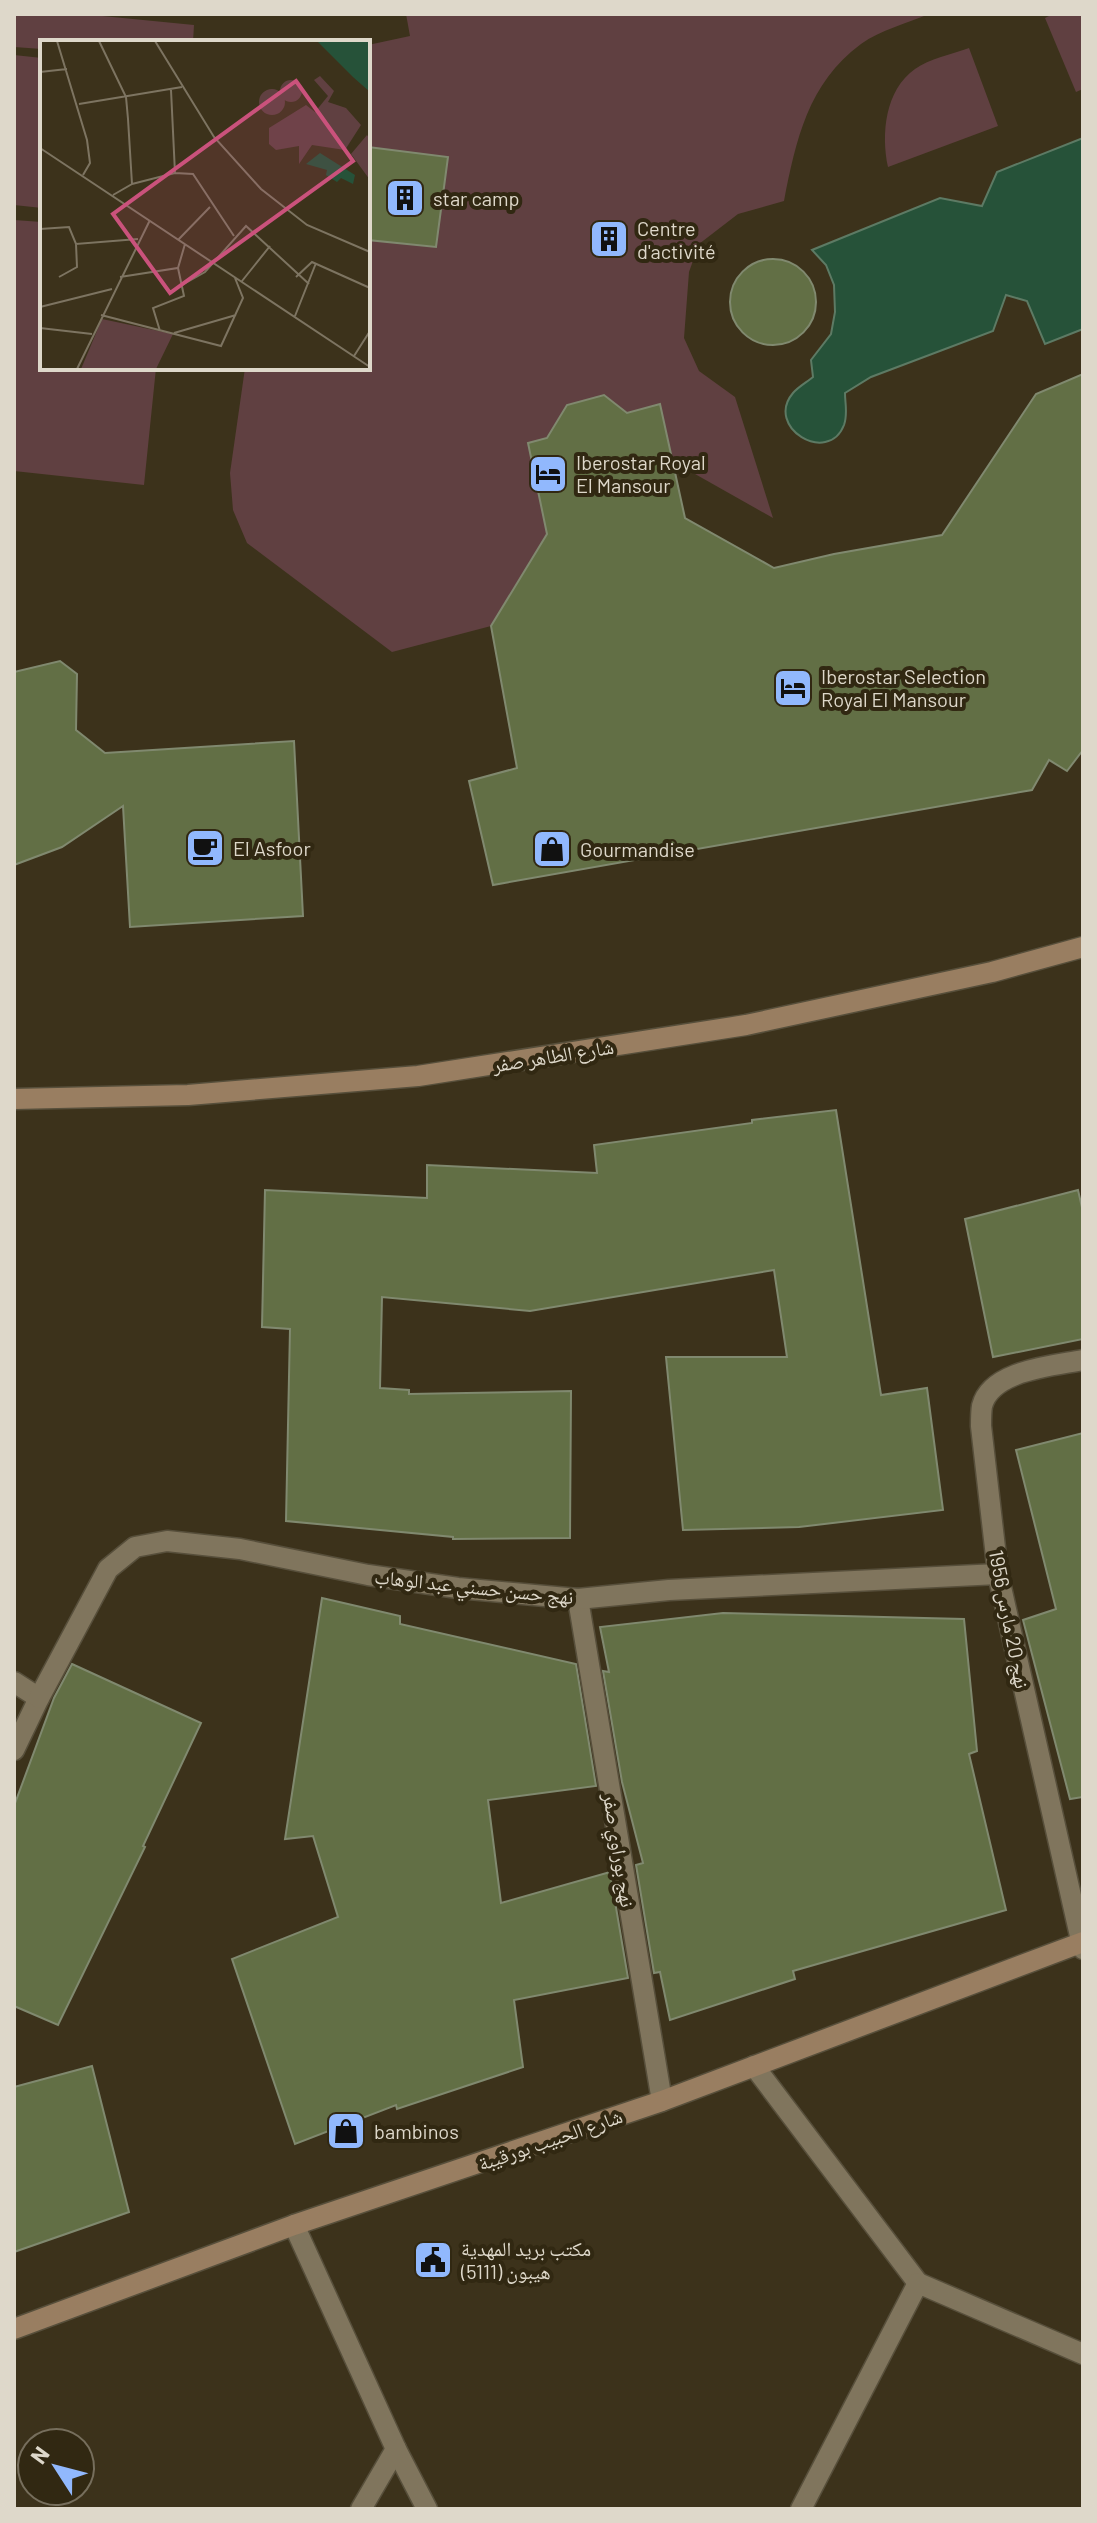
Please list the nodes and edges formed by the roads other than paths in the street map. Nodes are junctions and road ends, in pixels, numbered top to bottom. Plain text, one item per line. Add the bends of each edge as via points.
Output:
1 (1083, 947) edge
2 (14, 1099) edge
3 (1083, 1360) edge
4 (998, 1574) junction
5 (578, 1599) junction
6 (14, 1682) edge
7 (39, 1698) junction
8 (14, 1750) edge
9 (1082, 1945) edge
10 (754, 2066) junction
11 (662, 2101) junction
12 (294, 2225) junction
13 (918, 2283) junction
14 (14, 2329) edge
15 (1083, 2354) edge
16 (396, 2449) junction
17 (361, 2509) edge
18 (427, 2509) edge
19 (801, 2509) edge

1 - 2 main road, شارع الطاهر صفر via 746,1025 418,1076 188,1095
3 - 4 street, نهج 20 مارس 1956 via 1018,1373 996,1385 983,1403 981,1426
4 - 5 street, نهج حسن حسني عبد الوهاب
4 - 9 street, نهج 20 مارس 1956
5 - 7 street, نهج حسن حسني عبد الوهاب via 458,1588 167,1541 135,1547 108,1569
5 - 11 street, نهج بوراوي صفر
6 - 7 street
7 - 8 street, نهج حسن حسني عبد الوهاب
9 - 10 main road, شارع الحبيب بورقيبة
10 - 11 main road, شارع الحبيب بورقيبة
10 - 13 street
11 - 12 main road, شارع الحبيب بورقيبة
12 - 14 main road, شارع الحبيب بورقيبة
12 - 16 street
13 - 15 street
13 - 19 street
16 - 17 street
16 - 18 street

